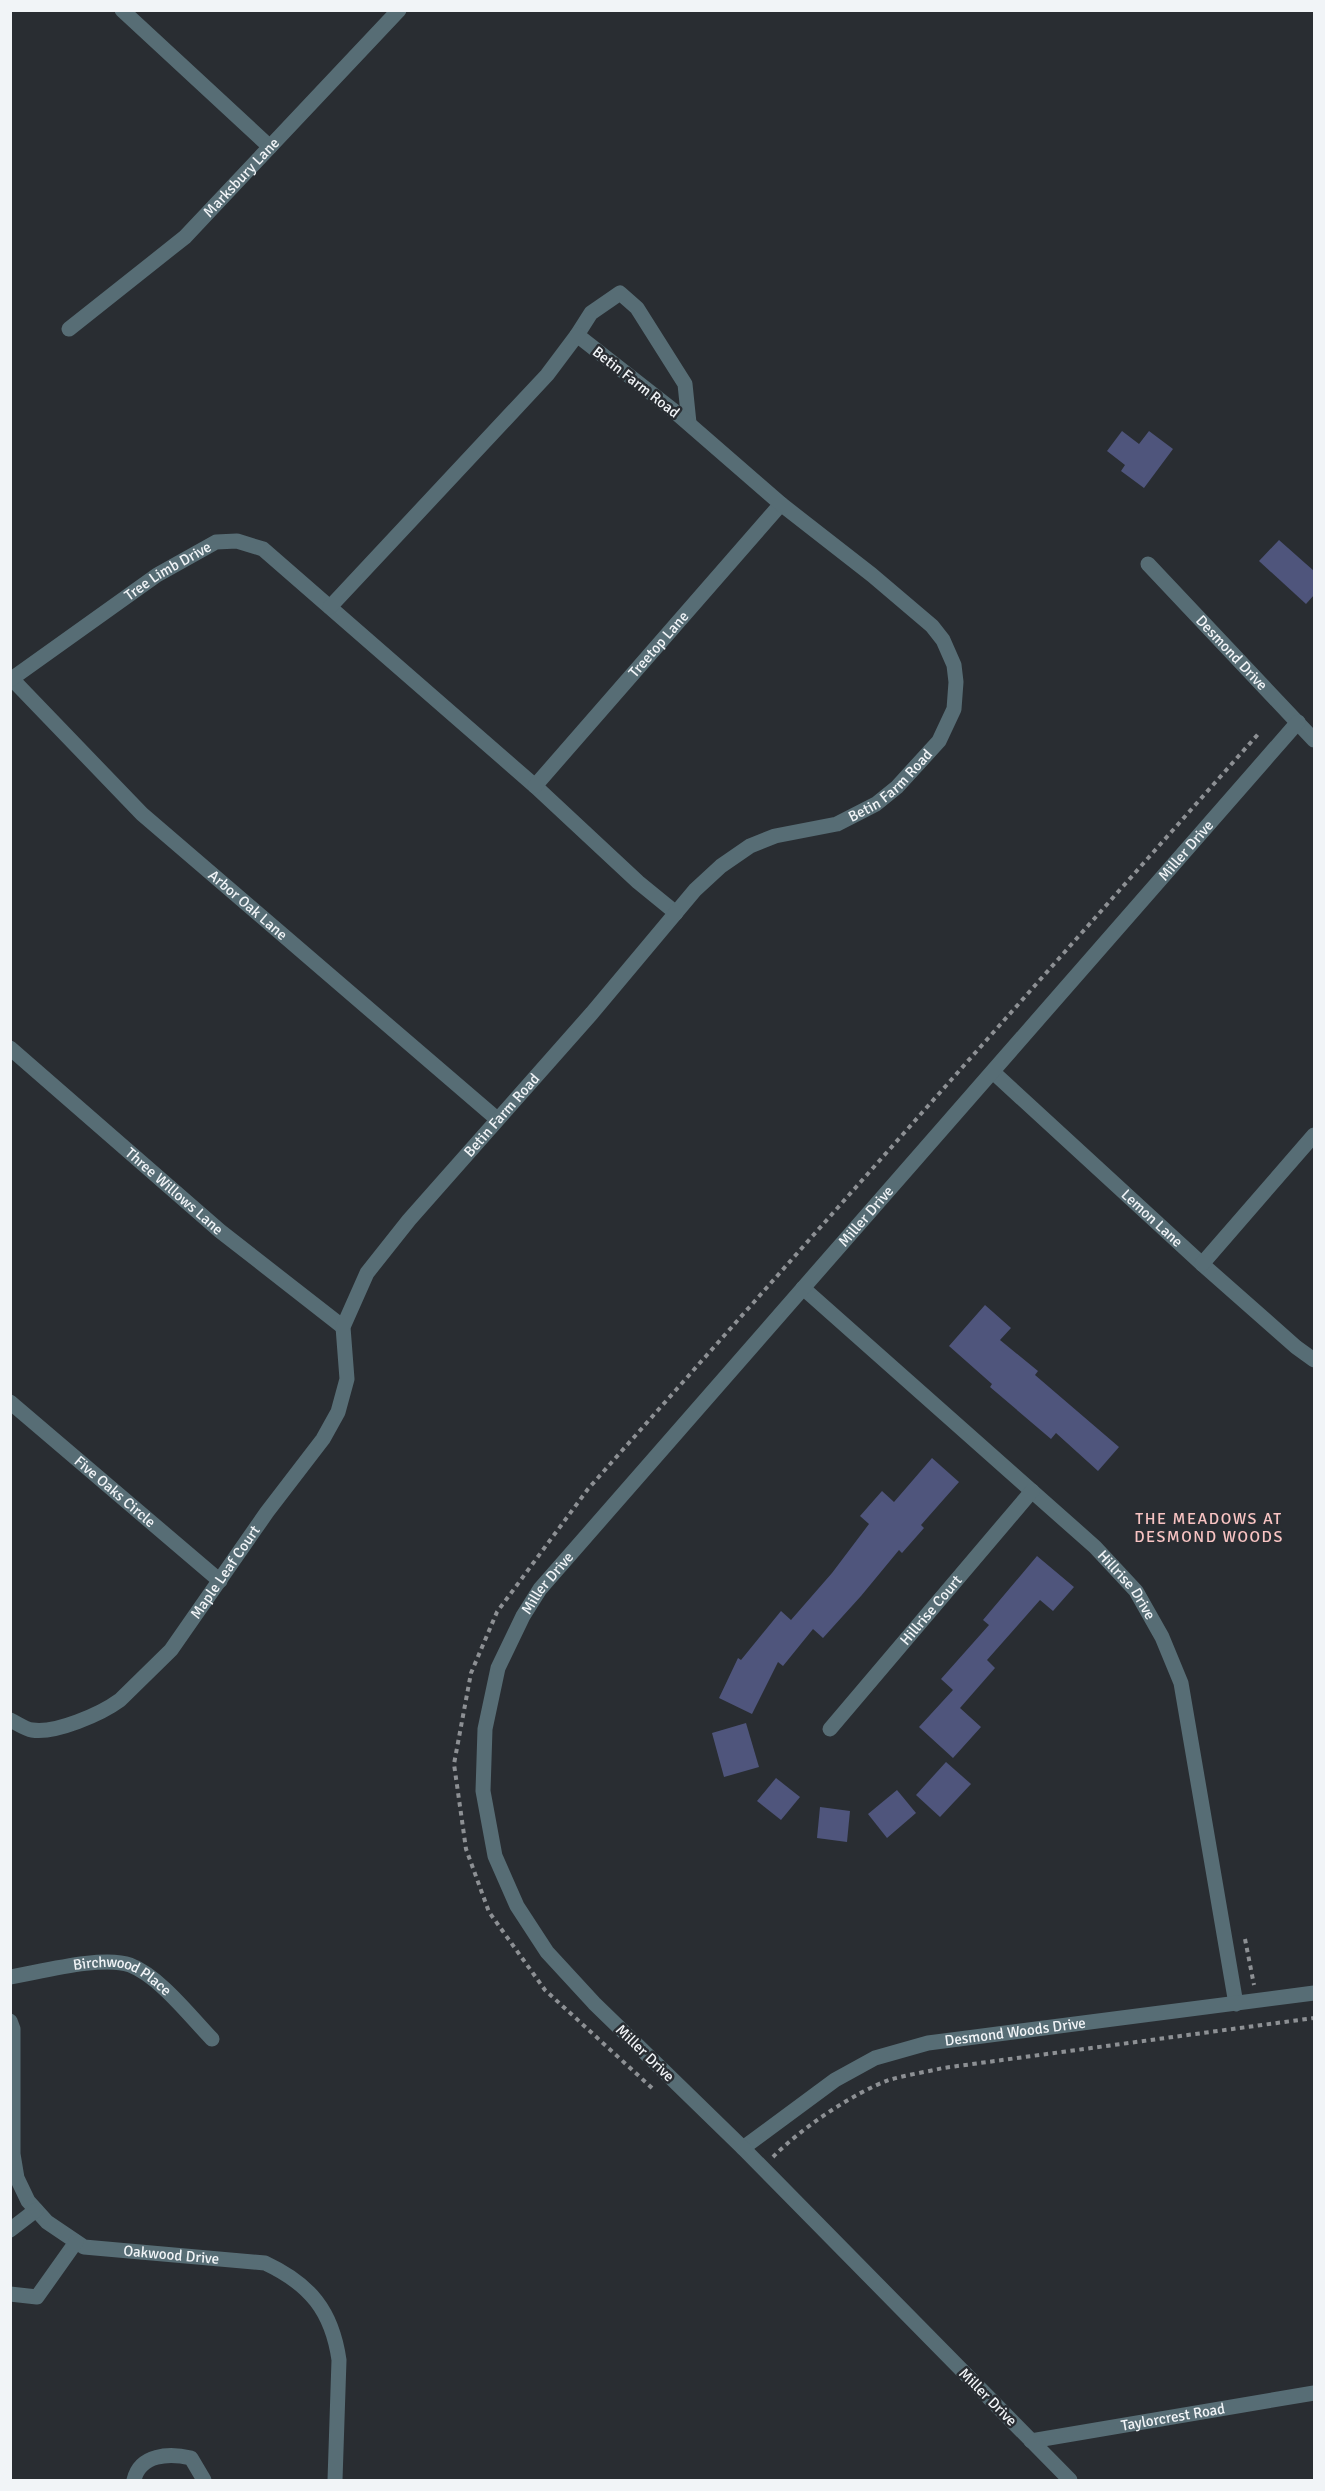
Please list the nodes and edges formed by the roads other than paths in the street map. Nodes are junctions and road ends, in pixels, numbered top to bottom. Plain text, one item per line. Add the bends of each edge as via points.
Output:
1 (122, 10) edge
2 (399, 10) edge
3 (270, 147) junction
4 (69, 329) dead end
5 (577, 335) junction
6 (688, 423) junction
7 (781, 504) junction
8 (1148, 564) dead end
9 (330, 608) junction
10 (11, 679) edge
11 (1298, 722) junction
12 (1314, 740) edge
13 (535, 786) junction
14 (676, 913) junction
15 (10, 1048) edge
16 (993, 1072) junction
17 (497, 1119) junction
18 (1314, 1135) edge
19 (1202, 1264) junction
20 (804, 1288) junction
21 (343, 1326) junction
22 (1314, 1360) edge
23 (10, 1402) edge
24 (1032, 1491) junction
25 (220, 1581) junction
26 (10, 1720) edge
27 (830, 1729) dead end
28 (10, 1977) edge
29 (1314, 1993) edge
30 (1236, 2004) junction
31 (10, 2021) edge
32 (212, 2039) dead end
33 (743, 2148) junction
34 (36, 2210) junction
35 (10, 2230) edge
36 (76, 2242) junction
37 (10, 2294) edge
38 (1314, 2393) edge
39 (1032, 2441) junction
40 (134, 2481) edge
41 (204, 2481) edge
42 (335, 2481) edge
43 (1070, 2481) edge

1 - 3 street
2 - 3 street, Marksbury Lane
3 - 4 street, Marksbury Lane via 185,237
5 - 6 street, Betin Farm Road
5 - 6 street via 591,313 620,293 637,308 685,384
5 - 9 street, Betin Farm Road via 547,375
6 - 7 street, Betin Farm Road
7 - 13 street, Treetop Lane
7 - 14 street, Betin Farm Road via 932,626 954,665 954,709 939,741 876,804 837,824 775,836 750,846 721,866
8 - 11 street, Desmond Drive
9 - 10 street, Tree Limb Drive via 263,549 237,541 216,542 157,575
9 - 13 street
10 - 17 street, Arbor Oak Lane via 142,814
11 - 12 street, Desmond Drive
11 - 16 street, Miller Drive
13 - 14 street
14 - 17 street, Betin Farm Road
15 - 21 street, Three Willows Lane via 220,1231
16 - 19 street, Lemon Lane
16 - 20 street, Miller Drive
17 - 21 street, Betin Farm Road via 367,1273
18 - 19 street
19 - 22 street, Lemon Lane
20 - 24 street, Hillrise Drive
20 - 33 street, Miller Drive via 540,1589 498,1668 485,1729 483,1791 495,1856 517,1906 547,1952 594,2003
21 - 25 street, Maple Leaf Court via 347,1380 338,1412 323,1439
23 - 25 street, Five Oaks Circle
24 - 27 street, Hillrise Court
24 - 30 street, Hillrise Drive via 1095,1547 1136,1591 1162,1636 1181,1683
25 - 26 street, Maple Leaf Court via 171,1650 111,1706 67,1726 32,1730
28 - 32 street, Birchwood Place via 99,1962 130,1965 152,1977
29 - 30 street, Desmond Woods Drive
30 - 33 street, Desmond Woods Drive via 928,2043 875,2058 835,2080
31 - 34 street, Oakwood Drive via 13,2154 17,2178
33 - 39 street, Miller Drive
34 - 35 street
34 - 36 street, Oakwood Drive
36 - 37 street via 37,2297
36 - 42 street, Oakwood Drive via 84,2247 265,2263 303,2286 321,2307 336,2341 339,2360
38 - 39 street, Taylorcrest Road
39 - 43 street, Miller Drive
40 - 41 street via 138,2468 151,2459 174,2454 191,2458

